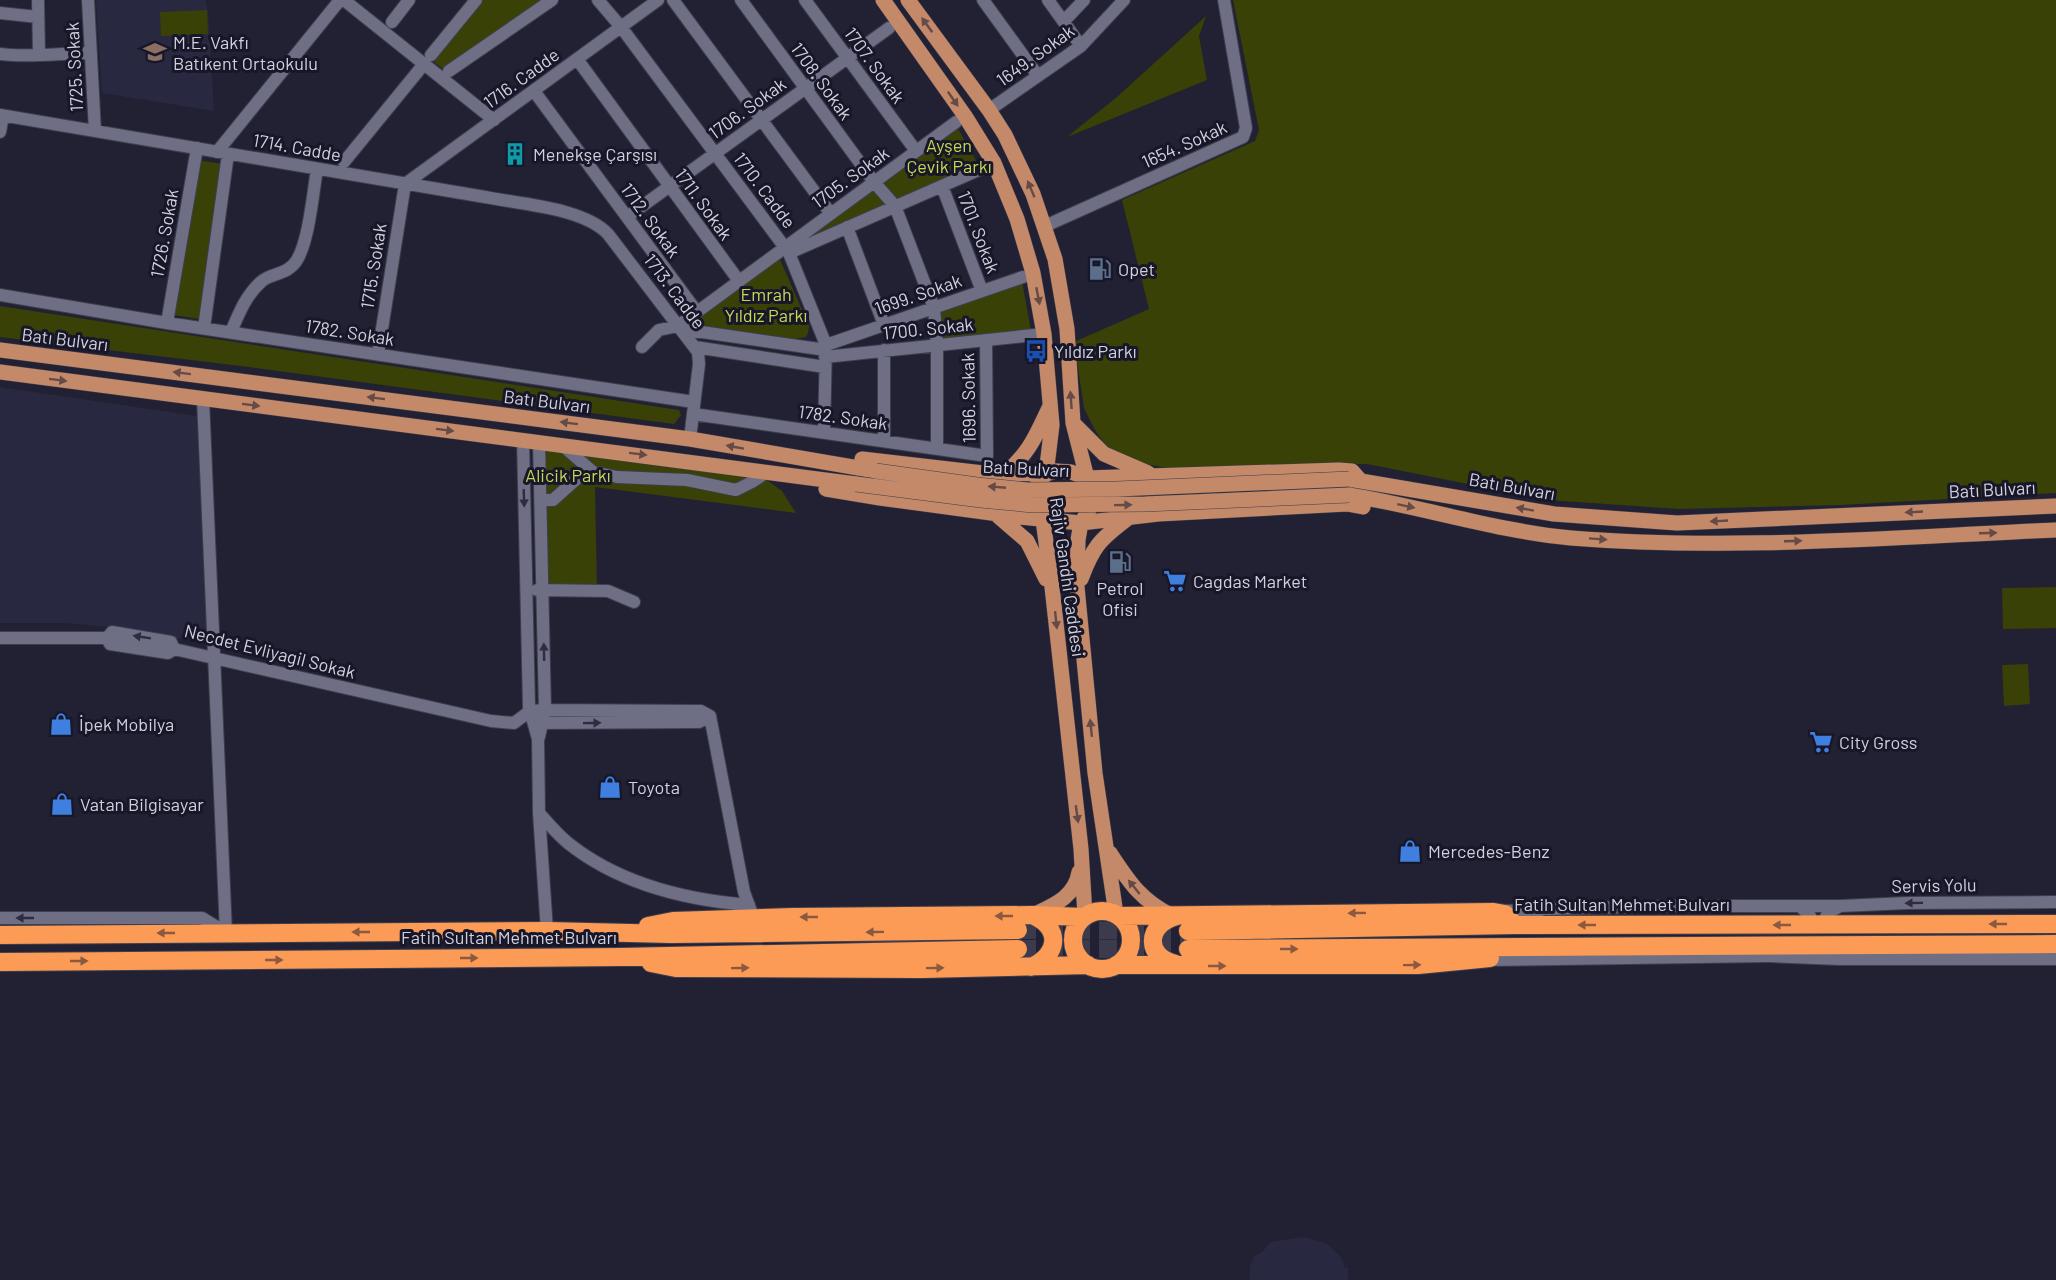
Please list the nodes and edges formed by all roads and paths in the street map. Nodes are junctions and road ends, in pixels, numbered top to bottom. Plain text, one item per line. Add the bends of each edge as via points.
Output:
1 (38, 0) edge
2 (88, 0) edge
3 (342, 0) edge
4 (410, 0) edge
5 (476, 0) edge
6 (552, 0) edge
7 (598, 0) edge
8 (658, 0) edge
9 (673, 0) edge
10 (741, 0) edge
11 (805, 0) edge
12 (883, 0) edge
13 (908, 0) edge
14 (983, 0) edge
15 (1048, 0) edge
16 (1084, 0) edge
17 (1124, 0) edge
18 (1224, 0) edge
19 (0, 13) edge
20 (38, 17) junction
21 (1064, 21) junction
22 (392, 22) dead end
23 (621, 27) junction
24 (889, 28) dead end
25 (1081, 46) junction
26 (91, 53) junction
27 (0, 54) edge
28 (39, 54) junction
29 (847, 58) junction
30 (427, 59) junction
31 (577, 59) junction
32 (449, 71) dead end
33 (1038, 76) junction
34 (805, 88) junction
35 (534, 91) junction
36 (989, 110) junction
37 (1, 115) edge
38 (494, 120) junction
39 (762, 120) junction
40 (956, 122) dead end
41 (95, 131) junction
42 (0, 132) edge
43 (197, 148) junction
44 (916, 152) junction
45 (223, 153) junction
46 (715, 154) junction
47 (344, 162) dead end
48 (983, 168) dead end
49 (317, 169) junction
50 (874, 182) junction
51 (405, 184) junction
52 (942, 186) junction
53 (670, 187) junction
54 (895, 206) junction
55 (831, 214) junction
56 (586, 218) joint
57 (627, 218) junction
58 (1045, 226) junction
59 (847, 227) junction
60 (787, 250) junction
61 (1023, 277) dead end
62 (738, 281) junction
63 (982, 291) junction
64 (0, 295) edge
65 (934, 308) junction
66 (697, 312) junction
67 (167, 323) junction
68 (884, 325) junction
69 (680, 327) junction
70 (204, 328) junction
71 (231, 332) junction
72 (1034, 335) dead end
73 (986, 340) junction
74 (937, 345) junction
75 (642, 347) dead end
76 (695, 347) junction
77 (0, 350) edge
78 (884, 350) junction
79 (378, 354) junction
80 (825, 354) junction
81 (0, 372) edge
82 (203, 399) junction
83 (1050, 406) junction
84 (694, 408) junction
85 (1073, 423) junction
86 (824, 433) junction
87 (690, 439) junction
88 (523, 440) junction
89 (884, 441) junction
90 (539, 442) junction
91 (561, 445) junction
92 (937, 449) junction
93 (771, 453) junction
94 (987, 456) joint
95 (662, 458) junction
96 (740, 468) junction
97 (592, 472) junction
98 (1004, 474) junction
99 (1046, 474) junction
100 (761, 476) junction
101 (1156, 476) junction
102 (1087, 478) junction
103 (661, 479) junction
104 (1354, 479) junction
105 (541, 501) junction
106 (1382, 501) junction
107 (2056, 506) edge
108 (993, 513) junction
109 (1130, 518) junction
110 (1042, 520) junction
111 (1081, 523) junction
112 (2056, 530) edge
113 (1052, 587) junction
114 (1077, 587) junction
115 (527, 590) junction
116 (543, 590) junction
117 (634, 602) dead end
118 (0, 638) edge
119 (215, 658) junction
120 (545, 710) junction
121 (710, 716) junction
122 (535, 719) junction
123 (538, 813) junction
124 (1107, 848) junction
125 (1082, 849) junction
126 (2056, 902) edge
127 (1800, 906) junction
128 (1840, 906) junction
129 (1543, 909) junction
130 (1480, 911) junction
131 (752, 912) junction
132 (1032, 915) junction
133 (1118, 915) junction
134 (1084, 917) junction
135 (0, 918) edge
136 (2056, 924) edge
137 (1520, 925) junction
138 (1818, 925) junction
139 (1018, 930) tunnel mouth
140 (547, 931) junction
141 (226, 933) junction
142 (619, 933) junction
143 (0, 934) edge
144 (1183, 935) junction
145 (2056, 945) edge
146 (1785, 946) junction
147 (1018, 949) tunnel mouth
148 (1521, 949) junction
149 (1832, 953) junction
150 (1768, 956) junction
151 (620, 957) junction
152 (2056, 959) edge
153 (1483, 960) junction
154 (45, 961) junction
155 (0, 962) edge
156 (1088, 965) junction
157 (1116, 965) junction
158 (1031, 966) junction
159 (0, 969) edge

1 - 20 street
2 - 26 street, 1725. Sokak
3 - 30 street
3 - 45 street
4 - 22 street
5 - 30 street
6 - 32 street
7 - 23 street, 1710. Cadde
8 - 23 street, 1716. Cadde
9 - 39 street
10 - 34 street, 1708. Sokak
11 - 29 street, 1707. Sokak
12 -> 83 main road, Rajiv Gandhi Caddesi via 970,124 1008,195 1037,292
36 -> 13 main road, Rajiv Gandhi Caddesi
14 - 33 street
15 - 21 street
16 - 21 street
17 - 25 street, 1649. Sokak
18 - 58 street, 1654. Sokak via 1246,128 1243,137
19 - 20 street
20 - 28 street
21 - 25 street
23 - 31 street, 1716. Cadde
23 - 46 street, 1710. Cadde
24 - 29 street, 1706. Sokak
25 - 33 street, 1649. Sokak
26 - 28 street
26 - 41 street, 1725. Sokak
27 - 28 street
29 - 34 street, 1706. Sokak
29 - 44 street, 1707. Sokak
30 - 38 street
30 - 47 street
31 - 35 street, 1716. Cadde
31 - 53 street, 1711. Sokak
33 - 36 street, 1649. Sokak
34 - 39 street, 1706. Sokak
34 - 50 street, 1708. Sokak
35 - 38 street, 1716. Cadde
35 - 57 street, 1712. Sokak
58 -> 36 main road, Rajiv Gandhi Caddesi via 1019,162
37 - 41 street, 1714. Cadde
37 - 42 street
38 - 51 street, 1716. Cadde
39 - 46 street, 1706. Sokak
39 - 55 street
40 - 44 street, 1705. Sokak
41 - 43 street, 1714. Cadde
43 - 45 street, 1714. Cadde
43 - 67 street, 1726. Sokak
44 - 50 street, 1705. Sokak
45 - 49 street, 1714. Cadde
45 - 70 street
46 - 53 street, 1706. Sokak
46 - 60 street, 1710. Cadde
48 - 52 street
49 - 51 street, 1714. Cadde
49 - 71 street via 308,228 297,260 282,273 264,279 242,304
50 - 54 street, 1708. Sokak
50 - 55 street, 1705. Sokak
51 - 56 street, 1714. Cadde
51 - 79 street, 1715. Sokak
52 - 54 street
52 - 63 street, 1701. Sokak
53 - 57 street, 1706. Sokak
53 - 62 street, 1711. Sokak
54 - 59 street
54 - 65 street
55 - 60 street, 1705. Sokak
56 - 69 street, 1713. Cadde via 608,234
57 - 66 street, 1712. Sokak
85 -> 58 main road, Rajiv Gandhi Caddesi via 1067,329
59 - 60 street
59 - 68 street
60 - 62 street, 1705. Sokak
60 - 80 street, 1710. Cadde
61 - 63 street, 1699. Sokak
62 - 66 street, 1705. Sokak
63 - 65 street, 1699. Sokak
64 - 67 street, 1782. Sokak
65 - 68 street, 1699. Sokak
65 - 74 street
66 - 69 street, 1705. Sokak
67 - 70 street, 1782. Sokak
68 - 80 street, 1699. Sokak
69 - 75 street, 1705. Sokak via 659,330
69 - 76 street, 1713. Cadde
69 - 80 street
70 - 71 street, 1782. Sokak
71 - 79 street, 1782. Sokak
72 - 73 street, 1700. Sokak
73 - 74 street, 1700. Sokak
73 - 94 street, 1696. Sokak
74 - 78 street, 1700. Sokak
74 - 92 street
76 - 80 street
76 - 84 street, 1713. Cadde via 699,364
87 -> 77 main road, Batı Bulvarı
78 - 80 street, 1700. Sokak
78 - 89 street
79 - 84 street, 1782. Sokak
80 - 86 street, 1710. Cadde
81 -> 82 main road, Batı Bulvarı
82 -> 88 main road, Batı Bulvarı
82 - 119 street
83 - 98 main road via 1028,450
83 - 99 main road, Rajiv Gandhi Caddesi via 1052,424
84 - 86 street, 1782. Sokak
84 - 87 street, 1713. Cadde
85 - 101 main road via 1104,454
85 - 102 main road, Rajiv Gandhi Caddesi
86 - 89 street, 1782. Sokak
93 -> 87 main road, Batı Bulvarı
88 - 90 main road, Batı Bulvarı
88 -> 115 street
89 - 92 street, 1782. Sokak
90 - 91 main road, Batı Bulvarı
90 - 105 street
91 -> 95 main road, Batı Bulvarı
91 - 97 street
92 - 94 street, 1782. Sokak
93 - 98 main road, Batı Bulvarı via 788,448
104 -> 93 main road, Batı Bulvarı, bridge via 1028,490
95 - 96 main road, Batı Bulvarı
95 - 103 street
96 - 100 main road
96 -> 106 main road, Batı Bulvarı, bridge via 1033,505 1349,495
97 - 103 street
97 - 105 street via 582,474 553,500
98 - 99 main road, Batı Bulvarı
99 - 102 main road, Batı Bulvarı via 1071,472
99 - 110 main road, Rajiv Gandhi Caddesi via 1038,483 1036,499
100 - 103 street via 736,490
100 - 108 main road via 846,493
101 - 102 main road, Batı Bulvarı
101 - 104 main road, Batı Bulvarı via 1339,470 1352,471
102 - 111 main road, Rajiv Gandhi Caddesi via 1089,510
107 -> 104 main road, Batı Bulvarı via 1677,524 1554,514
105 - 116 street
106 - 109 main road via 1369,507 1347,504
106 -> 112 main road, Batı Bulvarı via 1553,536 1650,543 1734,544
108 - 110 main road
108 - 113 main road via 1027,541
109 - 111 main road
109 - 114 main road via 1094,548
110 - 111 main road
110 - 113 main road, Rajiv Gandhi Caddesi
111 - 114 main road, Rajiv Gandhi Caddesi
113 -> 125 main road, Rajiv Gandhi Caddesi
124 -> 114 main road, Rajiv Gandhi Caddesi via 1095,773
115 - 116 street
115 - 122 street
116 - 117 street via 609,591
120 -> 116 street
118 - 119 street, Necdet Evliyagil Sokak via 107,638 112,632 171,642 174,649
119 - 122 street, Necdet Evliyagil Sokak via 491,721 514,723
119 - 141 street
120 - 121 street via 701,711
120 - 122 street
122 -> 121 street via 699,722
121 - 131 street via 744,892
122 - 123 street
123 - 131 street via 568,843 611,871 662,890
123 - 140 street
124 - 133 main road, Rajiv Gandhi Caddesi
144 -> 124 main road via 1143,899
125 - 132 main road via 1079,876 1072,891 1059,903
125 - 134 main road, Rajiv Gandhi Caddesi
126 -> 128 street, Servis Yolu
127 - 128 street, Servis Yolu
127 - 129 street
127 - 138 street
128 - 138 street
129 - 130 street
129 - 137 street
130 - 137 highway via 1505,914
130 -> 144 highway
132 -> 131 highway
131 - 142 highway via 673,921
132 - 134 highway
132 - 158 highway via 1046,923 1053,938 1050,953
133 - 134 highway via 1106,910
133 - 144 highway
133 - 157 highway via 1129,928 1131,947
134 - 156 highway via 1075,928 1073,945
141 -> 135 street via 202,918
136 -> 138 highway, Fatih Sultan Mehmet Bulvarı
138 -> 137 highway, Fatih Sultan Mehmet Bulvarı
137 - 144 highway, Fatih Sultan Mehmet Bulvarı
139 -> 142 highway, Fatih Sultan Mehmet Bulvarı
140 -> 141 highway, Fatih Sultan Mehmet Bulvarı
140 - 142 highway, Fatih Sultan Mehmet Bulvarı
141 -> 143 highway, Fatih Sultan Mehmet Bulvarı
144 -> 148 highway
144 -> 153 highway via 1418,965
144 - 157 highway
145 - 149 highway
146 - 148 highway
146 - 149 highway
146 - 150 street
147 - 151 highway, Fatih Sultan Mehmet Bulvarı
148 - 153 highway
149 - 150 street
149 - 152 street
150 - 153 street
154 -> 151 highway, Fatih Sultan Mehmet Bulvarı
151 -> 158 highway via 676,968
154 - 155 highway, Fatih Sultan Mehmet Bulvarı
154 - 159 street
156 - 157 highway via 1105,969
156 - 158 highway

